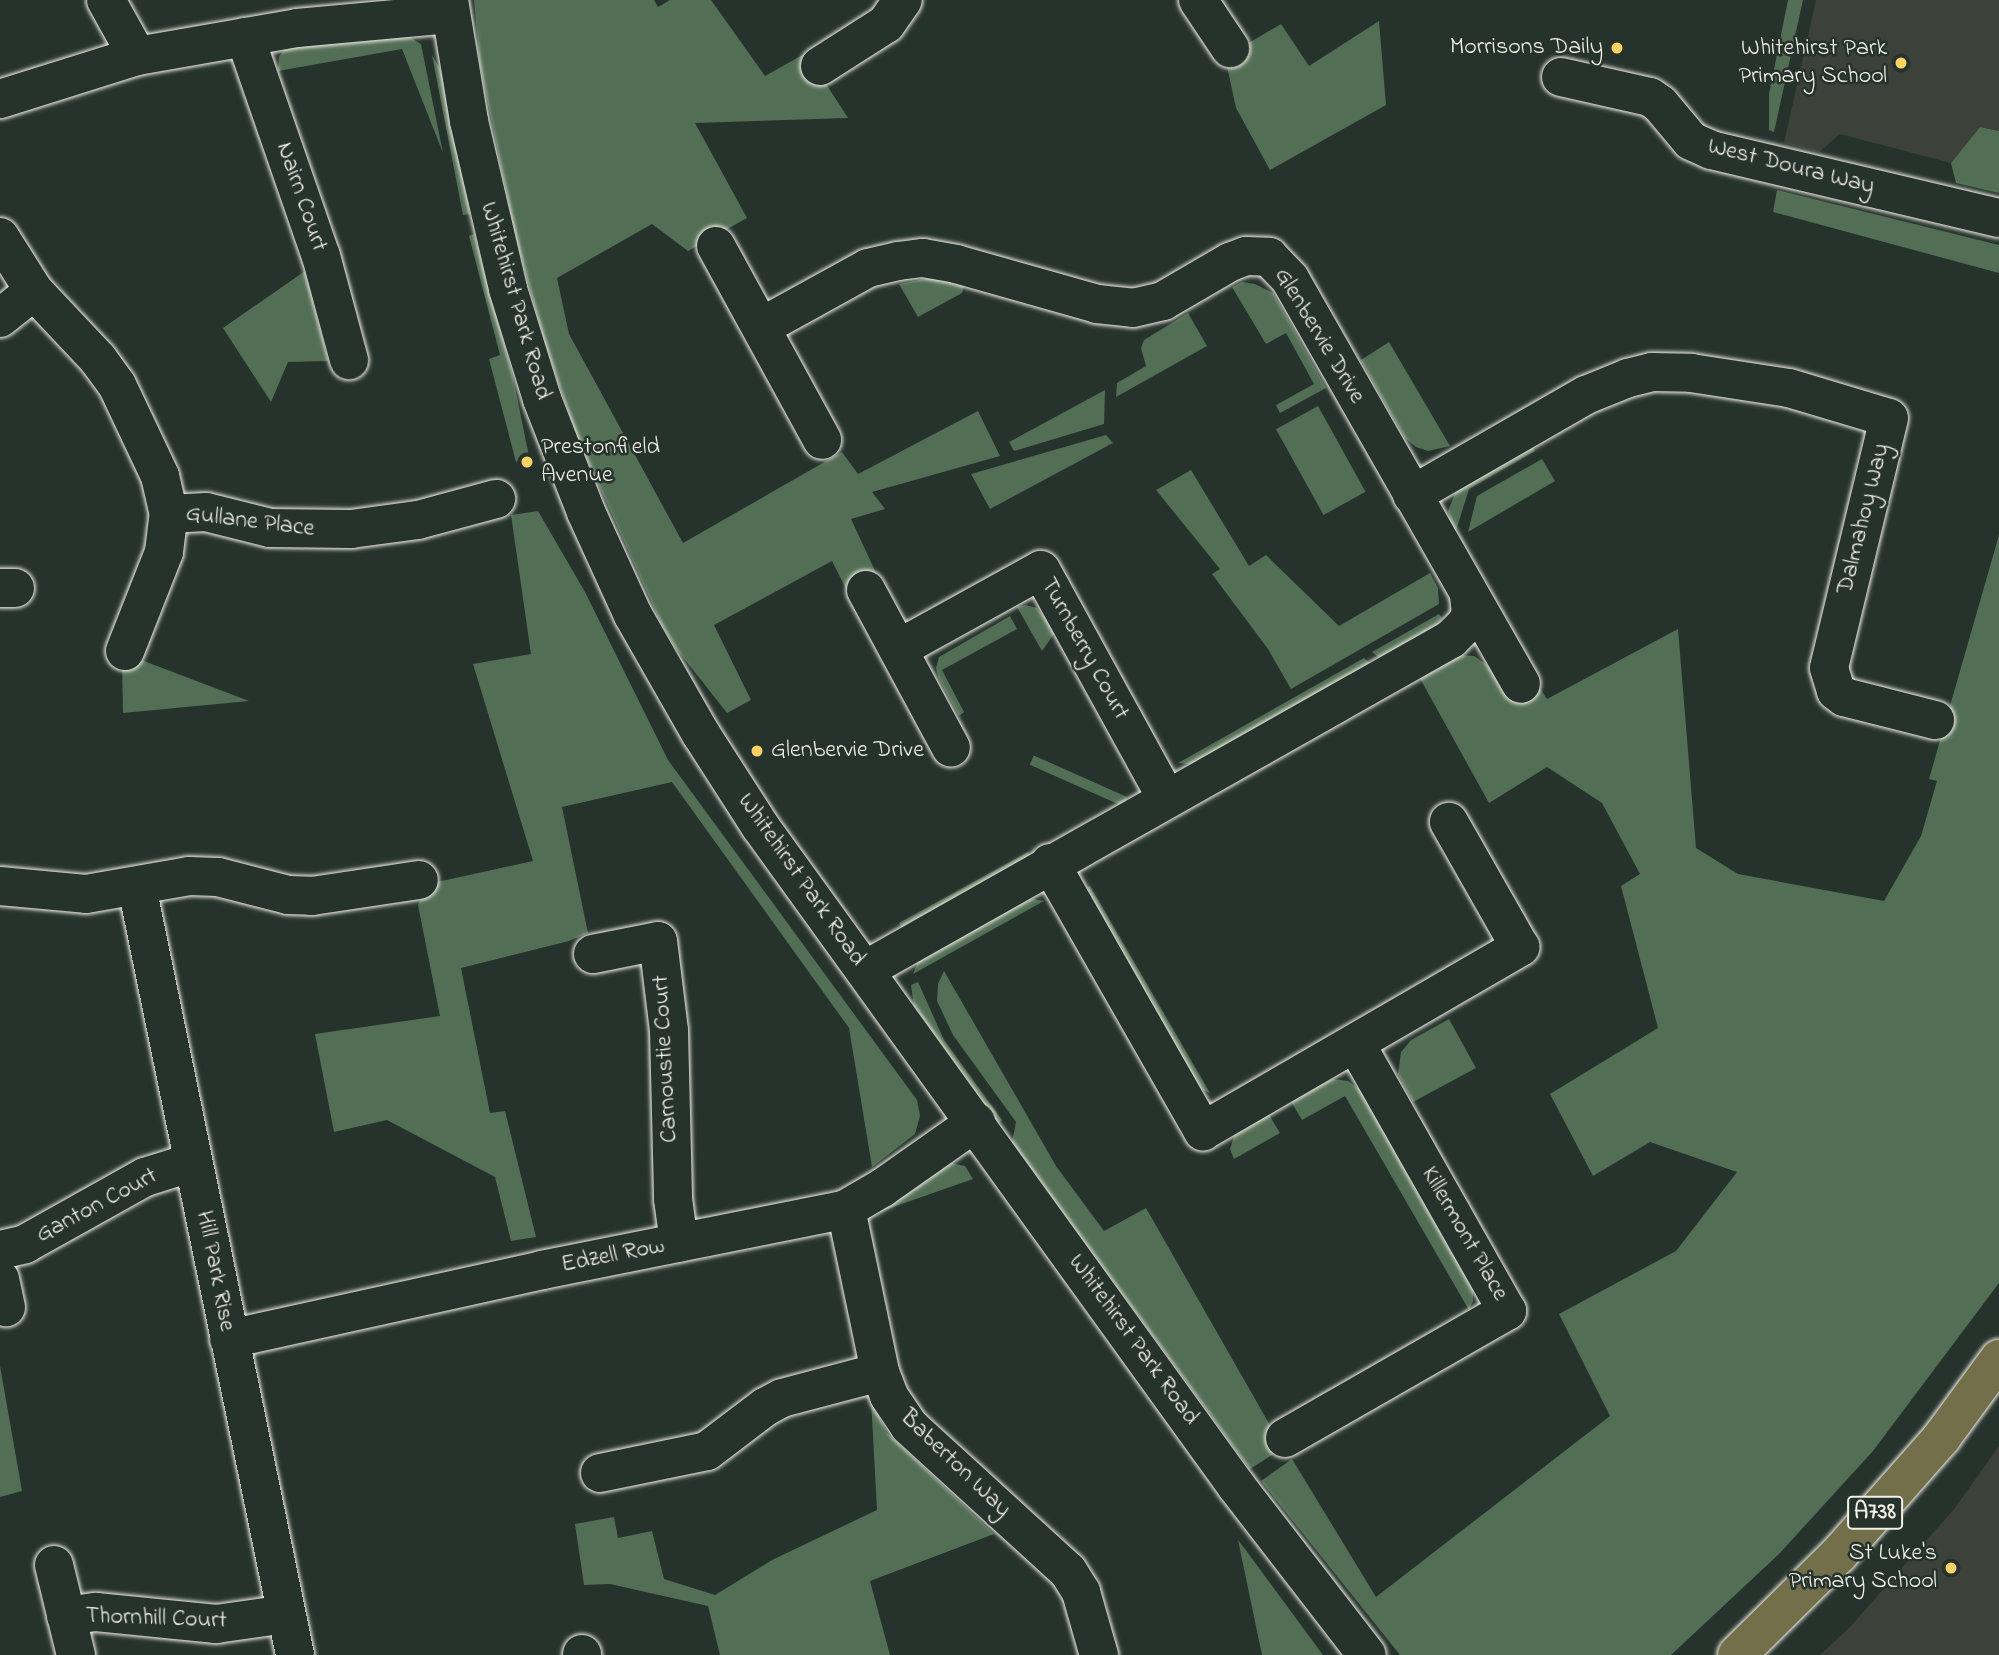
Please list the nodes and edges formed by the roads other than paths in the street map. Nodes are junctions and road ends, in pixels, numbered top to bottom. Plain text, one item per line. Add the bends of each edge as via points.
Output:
1 (106, 0) edge
2 (903, 0) edge
3 (1198, 0) edge
4 (450, 7) edge
5 (245, 37) junction
6 (1230, 48) dead end
7 (136, 56) junction
8 (820, 66) dead end
9 (1561, 77) dead end
10 (0, 99) edge
11 (1999, 218) edge
12 (0, 237) edge
13 (716, 246) dead end
14 (34, 290) junction
15 (0, 318) edge
16 (761, 327) junction
17 (349, 360) dead end
18 (822, 440) dead end
19 (1412, 495) junction
20 (496, 499) dead end
21 (169, 513) junction
22 (866, 590) dead end
23 (1469, 595) junction
24 (898, 649) junction
25 (125, 651) dead end
26 (1521, 684) dead end
27 (1935, 720) dead end
28 (951, 748) dead end
29 (1166, 797) junction
30 (1449, 822) dead end
31 (1050, 863) junction
32 (419, 880) dead end
33 (0, 886) edge
34 (137, 887) junction
35 (593, 954) dead end
36 (865, 970) junction
37 (1356, 1044) junction
38 (976, 1122) junction
39 (193, 1162) junction
40 (846, 1209) junction
41 (679, 1243) junction
42 (0, 1250) edge
43 (229, 1339) junction
44 (1999, 1359) edge
45 (880, 1372) junction
46 (1285, 1438) dead end
47 (600, 1473) dead end
48 (54, 1565) dead end
49 (286, 1614) junction
50 (66, 1616) junction
51 (76, 1655) edge
52 (295, 1655) edge
53 (1100, 1655) edge
54 (1367, 1655) edge
55 (1737, 1655) edge

1 - 7 street
2 - 8 street via 886,24
3 - 6 street
4 - 5 street
4 - 36 street, Whitehirst Park Road via 469,121 508,289 542,399 586,512 633,615 701,734 760,826
5 - 7 street
5 - 17 street, Nairn Court via 321,256
7 - 10 street
9 - 11 street, West Doura Way via 1650,97 1691,141 1711,150
12 - 14 street, Gullane Place
13 - 16 street
14 - 15 street
14 - 21 street, Gullane Place via 117,385 160,476
16 - 18 street
16 - 19 street, Glenbervie Drive via 868,268 898,261 923,258 956,264 1097,304 1133,308 1163,300 1246,256 1269,257 1290,279
19 - 23 street, Glenbervie Drive
19 - 27 street, Dalmahoy Way via 1586,395 1652,372 1691,373 1789,388 1889,418 1829,668 1836,691 1844,697
20 - 21 street, Gullane Place via 418,520 351,529 270,528 206,512
21 - 25 street, Gullane Place via 164,552
22 - 24 street
23 - 26 street, Glenbervie Drive
23 - 29 street via 1471,614 1451,639
24 - 28 street
24 - 29 street, Turnberry Court via 1041,570
29 - 31 street
30 - 37 street via 1520,947
31 - 36 street
31 - 37 street via 1203,1130
32 - 34 street via 312,896 288,895 218,877 189,876
33 - 34 street via 86,894
34 - 39 street, Hill Park Rise
35 - 41 street, Carnoustie Court via 658,941 669,1031 673,1199
36 - 38 street, Whitehirst Park Road
37 - 46 street, Killermont Place via 1507,1311
38 - 40 street, Edzell Row
38 - 54 street, Whitehirst Park Road via 1237,1487
39 - 42 street, Ganton Court via 145,1177 25,1244
39 - 43 street, Hill Park Rise
40 - 41 street, Edzell Row
40 - 45 street, Baberton Way
41 - 43 street, Edzell Row
43 - 49 street, Hill Park Rise
44 - 55 highway, A738 via 1942,1437 1839,1554
45 - 47 street via 782,1398 707,1451
45 - 53 street, Baberton Way via 909,1426 1068,1571 1081,1592
48 - 50 street, Thornhill Court
49 - 50 street, Thornhill Court via 216,1624 96,1612
49 - 52 street, Hill Park Rise
50 - 51 street, Thornhill Court

